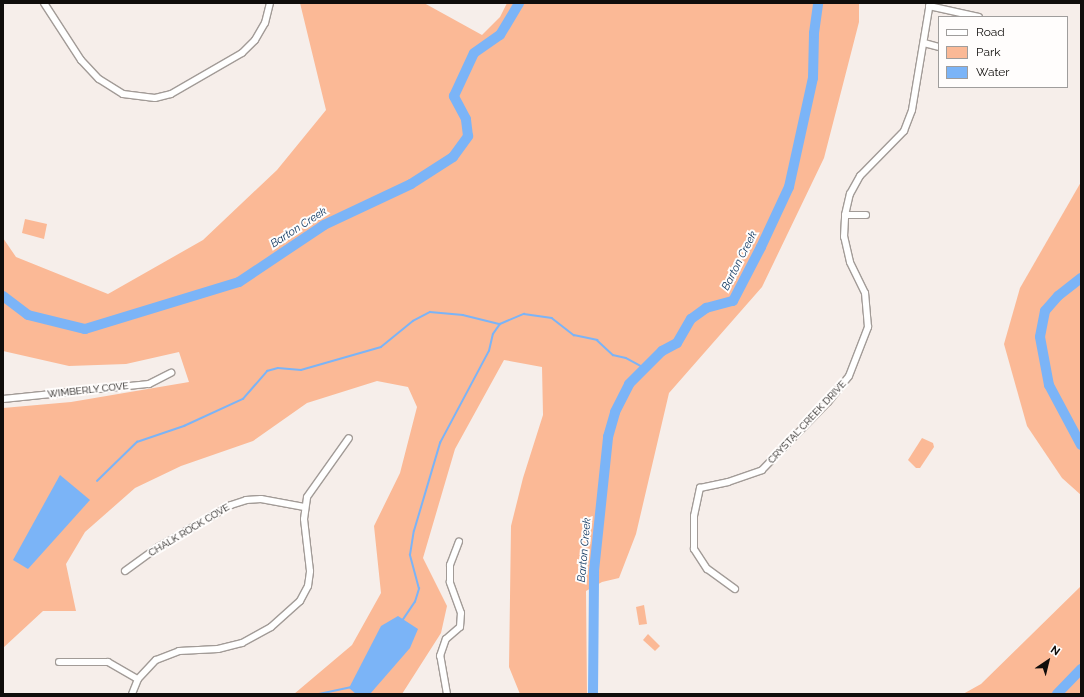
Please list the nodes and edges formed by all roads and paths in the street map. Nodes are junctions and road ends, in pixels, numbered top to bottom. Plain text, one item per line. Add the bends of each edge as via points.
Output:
1 (44, 3) edge
2 (270, 3) edge
3 (930, 4) edge
4 (975, 16) edge
5 (924, 44) junction
6 (938, 47) edge
7 (844, 215) junction
8 (866, 215) dead end
9 (171, 373) dead end
10 (3, 399) edge
11 (349, 438) dead end
12 (304, 507) junction
13 (459, 542) dead end
14 (125, 571) dead end
15 (735, 589) dead end
16 (59, 662) dead end
17 (138, 679) junction
18 (132, 694) edge
19 (447, 694) edge

1 - 2 street via 82,60 99,79 123,94 155,98 171,94 242,53 255,40 265,23
3 - 4 street
3 - 5 street, CRYSTAL CREEK DRIVE
5 - 6 street
5 - 7 street, CRYSTAL CREEK DRIVE via 912,110 904,131 860,176 850,194
7 - 8 street
7 - 15 street, CRYSTAL CREEK DRIVE via 844,237 850,262 865,293 868,327 849,376 828,402 762,470 728,482 700,488 694,516 694,549 707,569
9 - 10 street, WIMBERLY COVE via 149,384
11 - 12 street via 313,486
12 - 14 street, CHALK ROCK COVE via 255,499 230,505 158,547
12 - 17 street via 310,571 308,586 290,612 242,644 164,655
13 - 19 street via 450,565 450,582 461,614 460,627 446,639 440,656
16 - 17 street via 108,662
17 - 18 street

